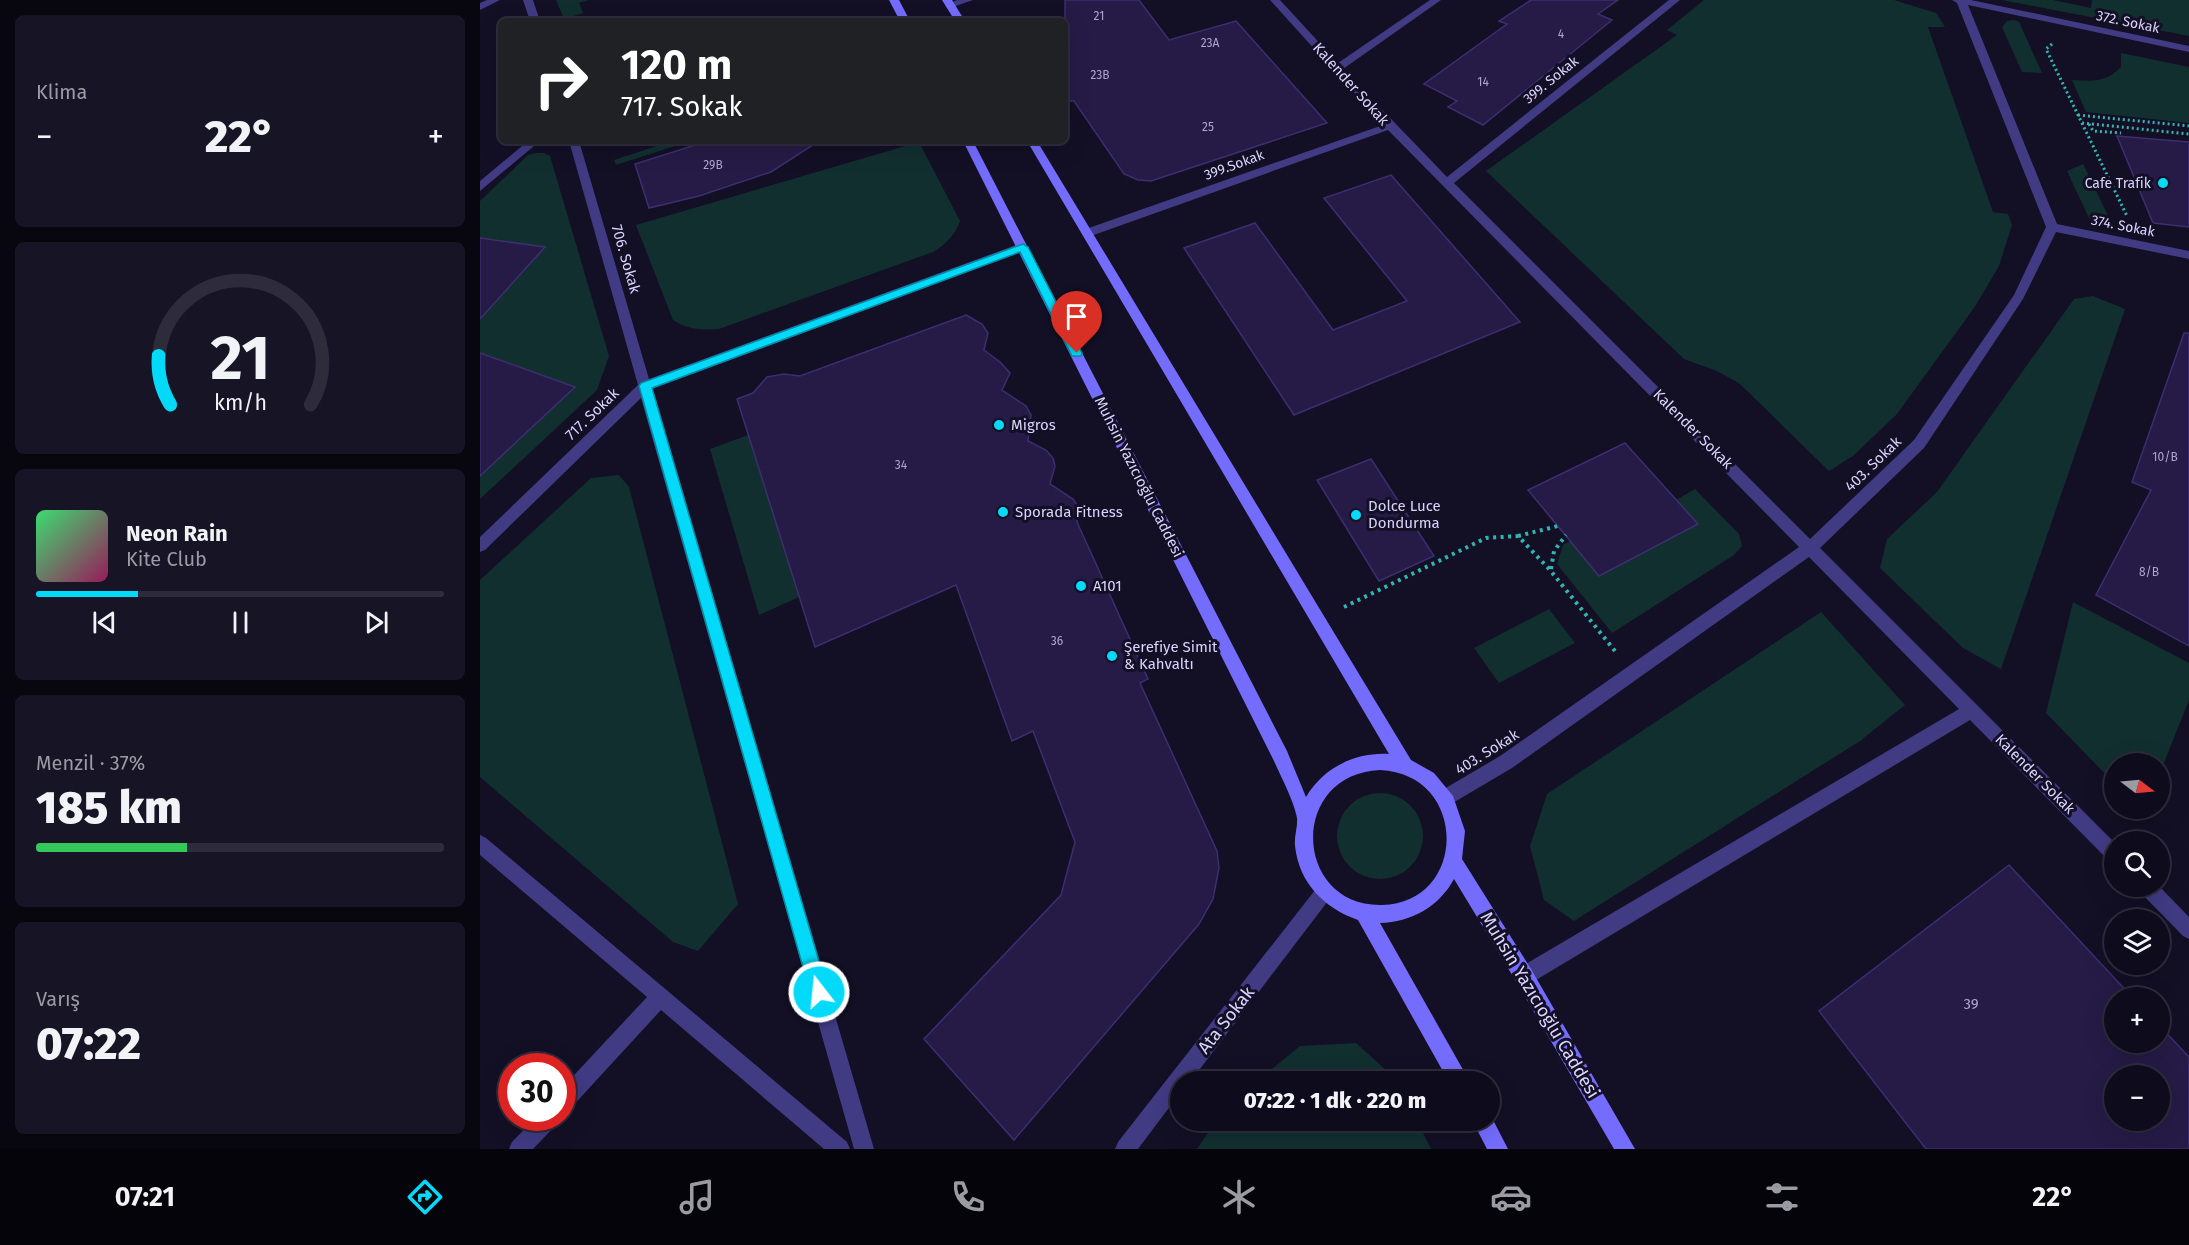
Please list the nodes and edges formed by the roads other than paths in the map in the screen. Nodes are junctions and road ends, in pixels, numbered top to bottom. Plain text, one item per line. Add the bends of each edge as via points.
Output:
1 (495, 0) edge
2 (528, 0) edge
3 (894, 0) edge
4 (968, 0) edge
5 (1275, 0) edge
6 (1436, 0) edge
7 (1675, 0) edge
8 (1959, 0) edge
9 (948, 2) edge
10 (480, 7) edge
11 (534, 18) edge
12 (903, 18) edge
13 (958, 18) edge
14 (2189, 49) edge
15 (1338, 68) junction
16 (1390, 126) junction
17 (530, 144) edge
18 (575, 144) edge
19 (970, 144) edge
20 (1034, 144) edge
21 (1447, 183) junction
22 (480, 187) edge
23 (2052, 227) junction
24 (1088, 233) junction
25 (1023, 247) junction
26 (2189, 255) edge
27 (645, 386) junction
28 (480, 546) edge
29 (1811, 547) junction
30 (1972, 710) junction
31 (1405, 766) junction
32 (1445, 798) junction
33 (1305, 816) junction
34 (480, 844) edge
35 (2104, 844) edge
36 (1453, 861) junction
37 (1325, 891) junction
38 (2157, 897) edge
39 (1364, 913) junction
40 (2189, 930) edge
41 (1524, 976) junction
42 (660, 997) junction
43 (1454, 1071) edge
44 (576, 1087) edge
45 (536, 1131) edge
46 (1488, 1131) edge
47 (519, 1149) edge
48 (840, 1149) edge
49 (864, 1149) edge
50 (1125, 1149) edge
51 (1498, 1149) edge
52 (1625, 1149) edge

1 - 10 street
2 - 11 street
3 - 12 main road
4 - 9 street
5 - 15 street, Kalender Sokak
6 - 15 street
7 - 21 street, 399. Sokak
8 - 14 street, 372. Sokak
8 - 23 street
9 - 13 main road
15 - 16 street, Kalender Sokak
16 - 21 street, Kalender Sokak
16 - 24 street, 399.Sokak
17 - 22 street
18 - 27 street, 706. Sokak
19 - 25 main road, Muhsin Yazıcıoğlu Caddesi
20 - 24 main road
21 - 29 street, Kalender Sokak
23 - 26 street, 374. Sokak
23 - 29 street, 403. Sokak via 2019,296 1919,444
24 - 31 main road
25 - 27 street, 717. Sokak
25 - 33 main road, Muhsin Yazıcıoğlu Caddesi via 1281,757
27 - 28 street, 717. Sokak
27 - 49 street, 706. Sokak
29 - 30 street, Kalender Sokak
29 - 32 street, 403. Sokak via 1506,762
30 - 35 street, Kalender Sokak
30 - 41 street
31 - 32 main road via 1427,778
31 - 33 main road via 1380,760 1356,764 1333,775 1316,793
32 - 36 main road via 1454,818
33 - 37 main road via 1303,842 1310,868
34 - 42 street
36 - 39 main road via 1443,882 1429,898 1409,909 1387,914
36 - 41 main road, Muhsin Yazıcıoğlu Caddesi
37 - 39 main road via 1343,905
37 - 50 street, Ata Sokak
38 - 40 street
39 - 43 main road
41 - 52 main road, Muhsin Yazıcıoğlu Caddesi
42 - 44 street
42 - 48 street
45 - 47 street
46 - 51 main road

